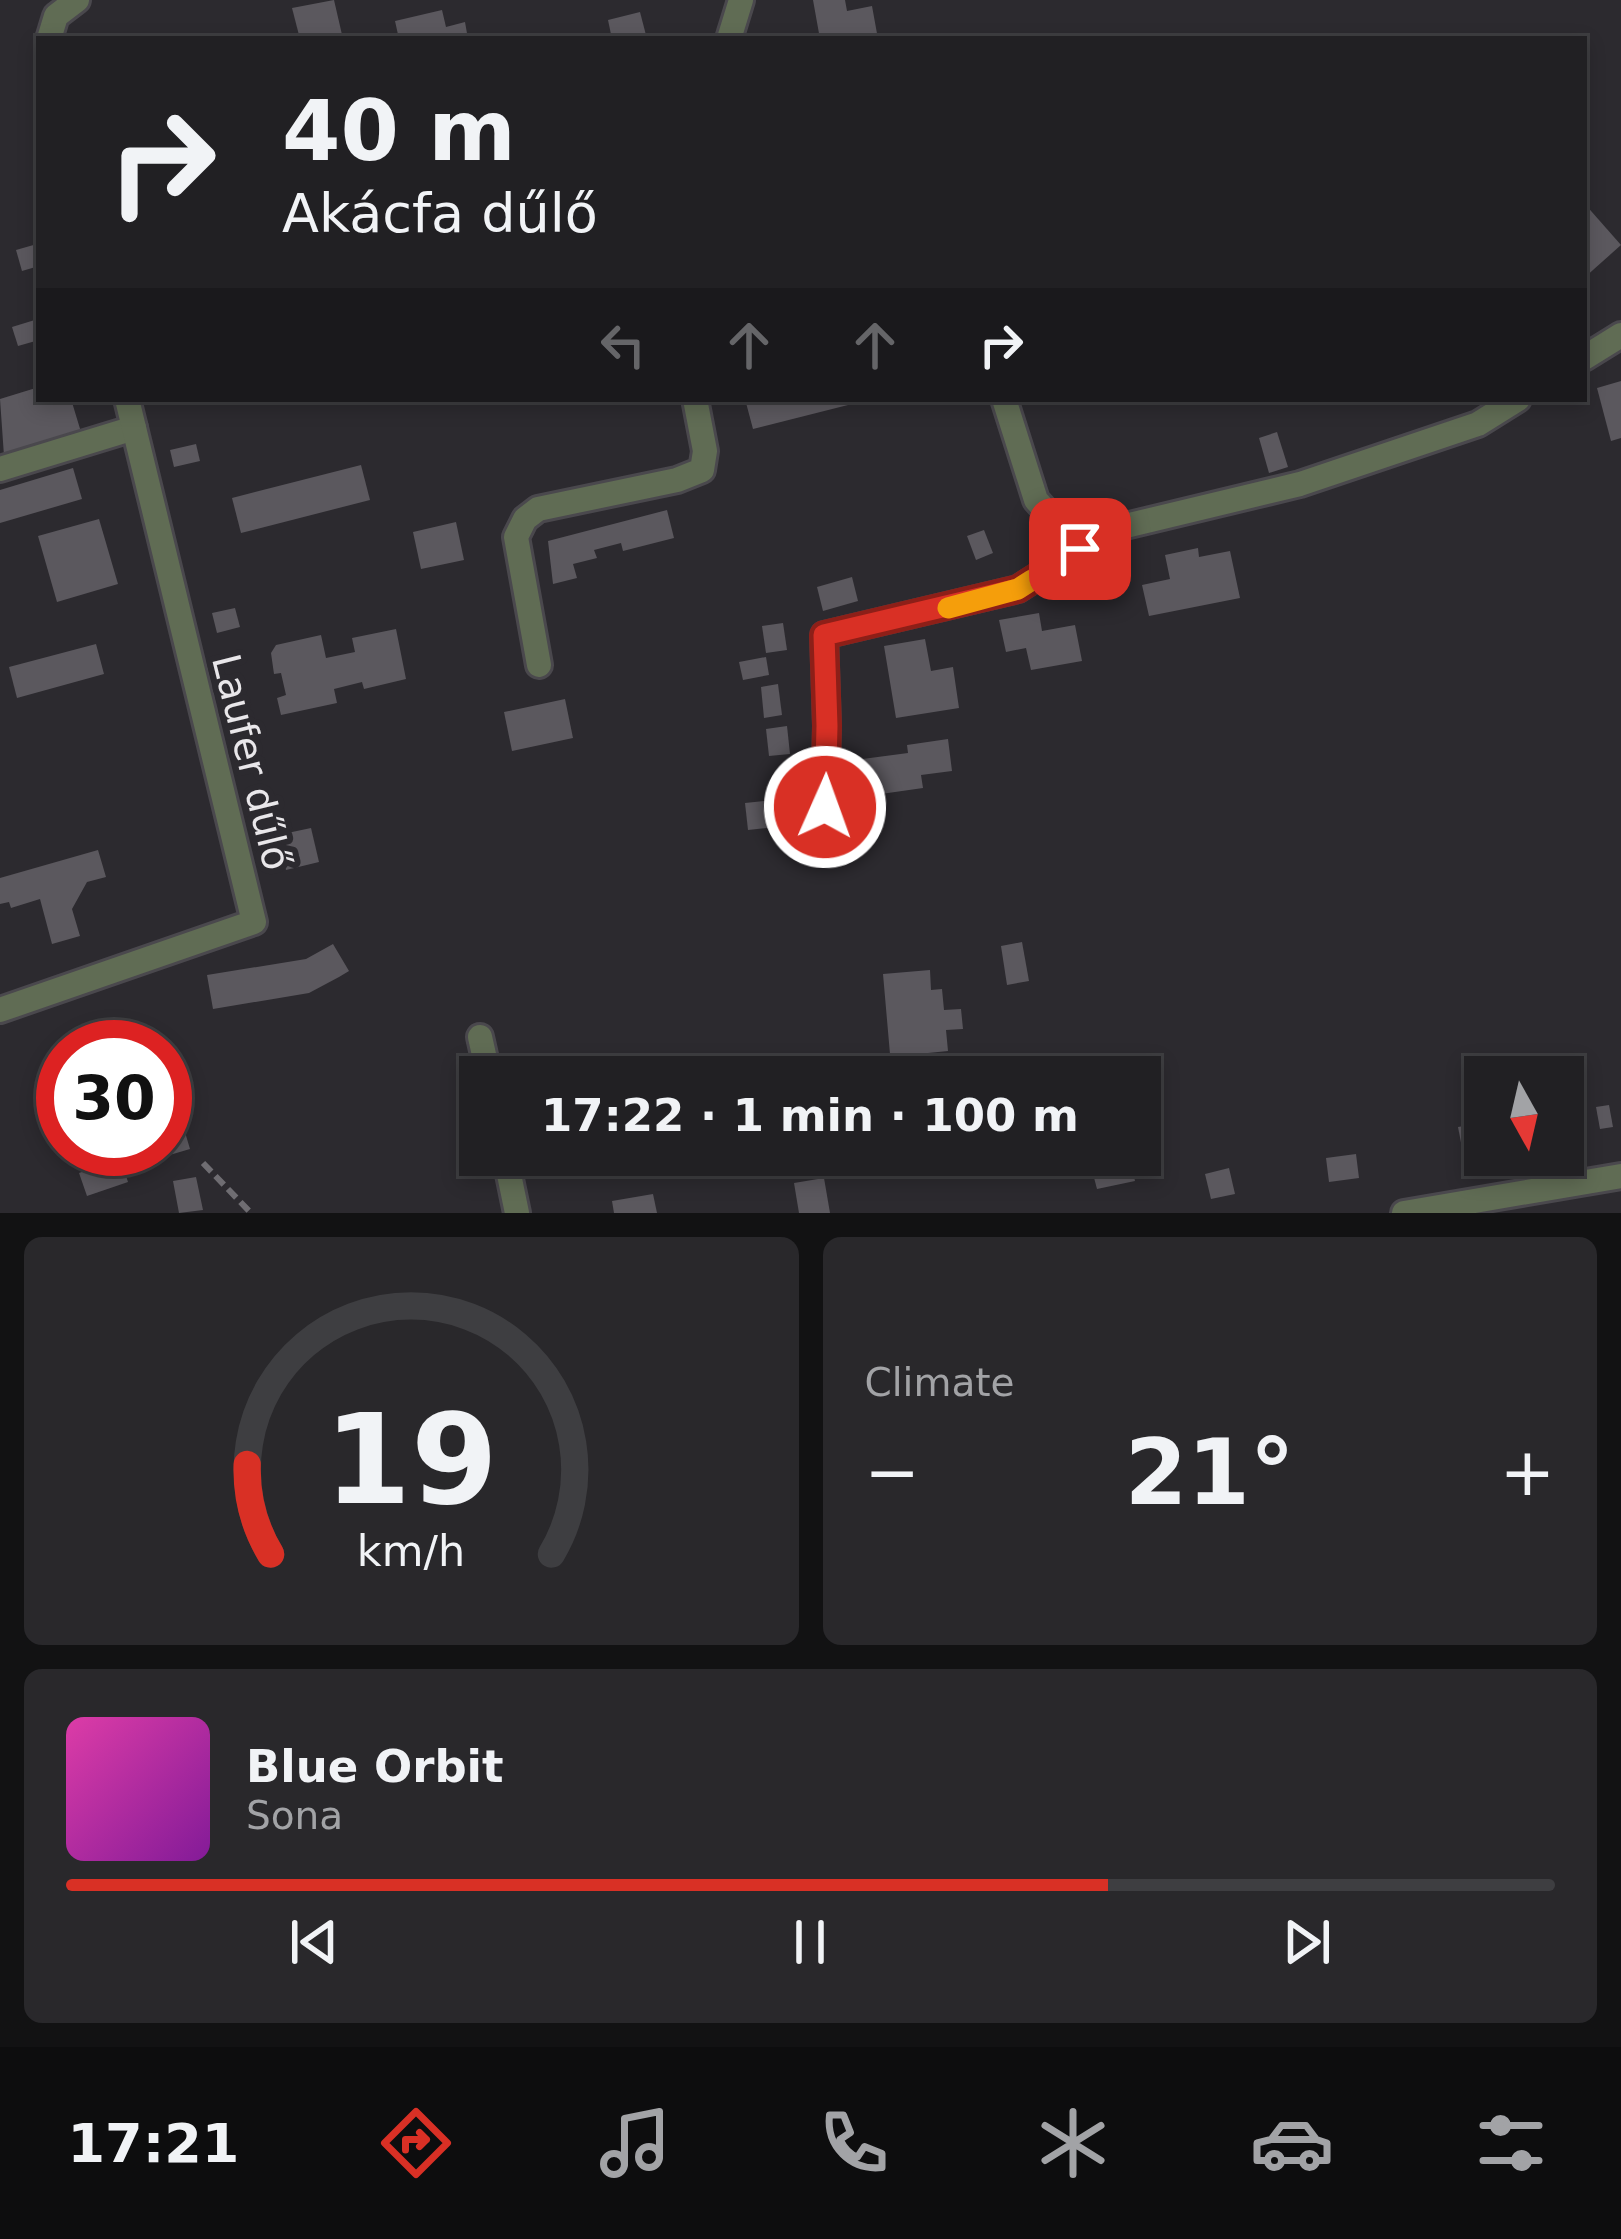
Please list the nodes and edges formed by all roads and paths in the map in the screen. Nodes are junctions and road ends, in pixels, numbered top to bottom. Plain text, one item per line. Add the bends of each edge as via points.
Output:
1 (77, 0) edge
2 (740, 0) edge
3 (50, 36) edge
4 (730, 36) edge
5 (1621, 335) edge
6 (1587, 356) edge
7 (128, 402) edge
8 (696, 402) edge
9 (1005, 402) edge
10 (1513, 402) edge
11 (134, 428) junction
12 (0, 469) edge
13 (1080, 549) junction
14 (539, 665) dead end
15 (825, 807) dead end
16 (0, 1010) edge
17 (480, 1037) dead end
18 (484, 1056) edge
19 (203, 1163) dead end
20 (509, 1176) edge
21 (1621, 1176) edge
22 (251, 1213) edge
23 (517, 1213) edge
24 (1404, 1213) edge

1 - 3 street via 56,16
2 - 4 street
5 - 6 street
7 - 11 street, Laufer dűlő
8 - 14 street via 702,470 538,509 525,519 516,537
9 - 13 street via 1036,500
10 - 13 street via 1407,449 1126,525
11 - 12 street
11 - 16 street, Laufer dűlő via 254,922
13 - 15 street via 1018,589 824,635
17 - 18 street
19 - 22 path
20 - 23 street
21 - 24 street

